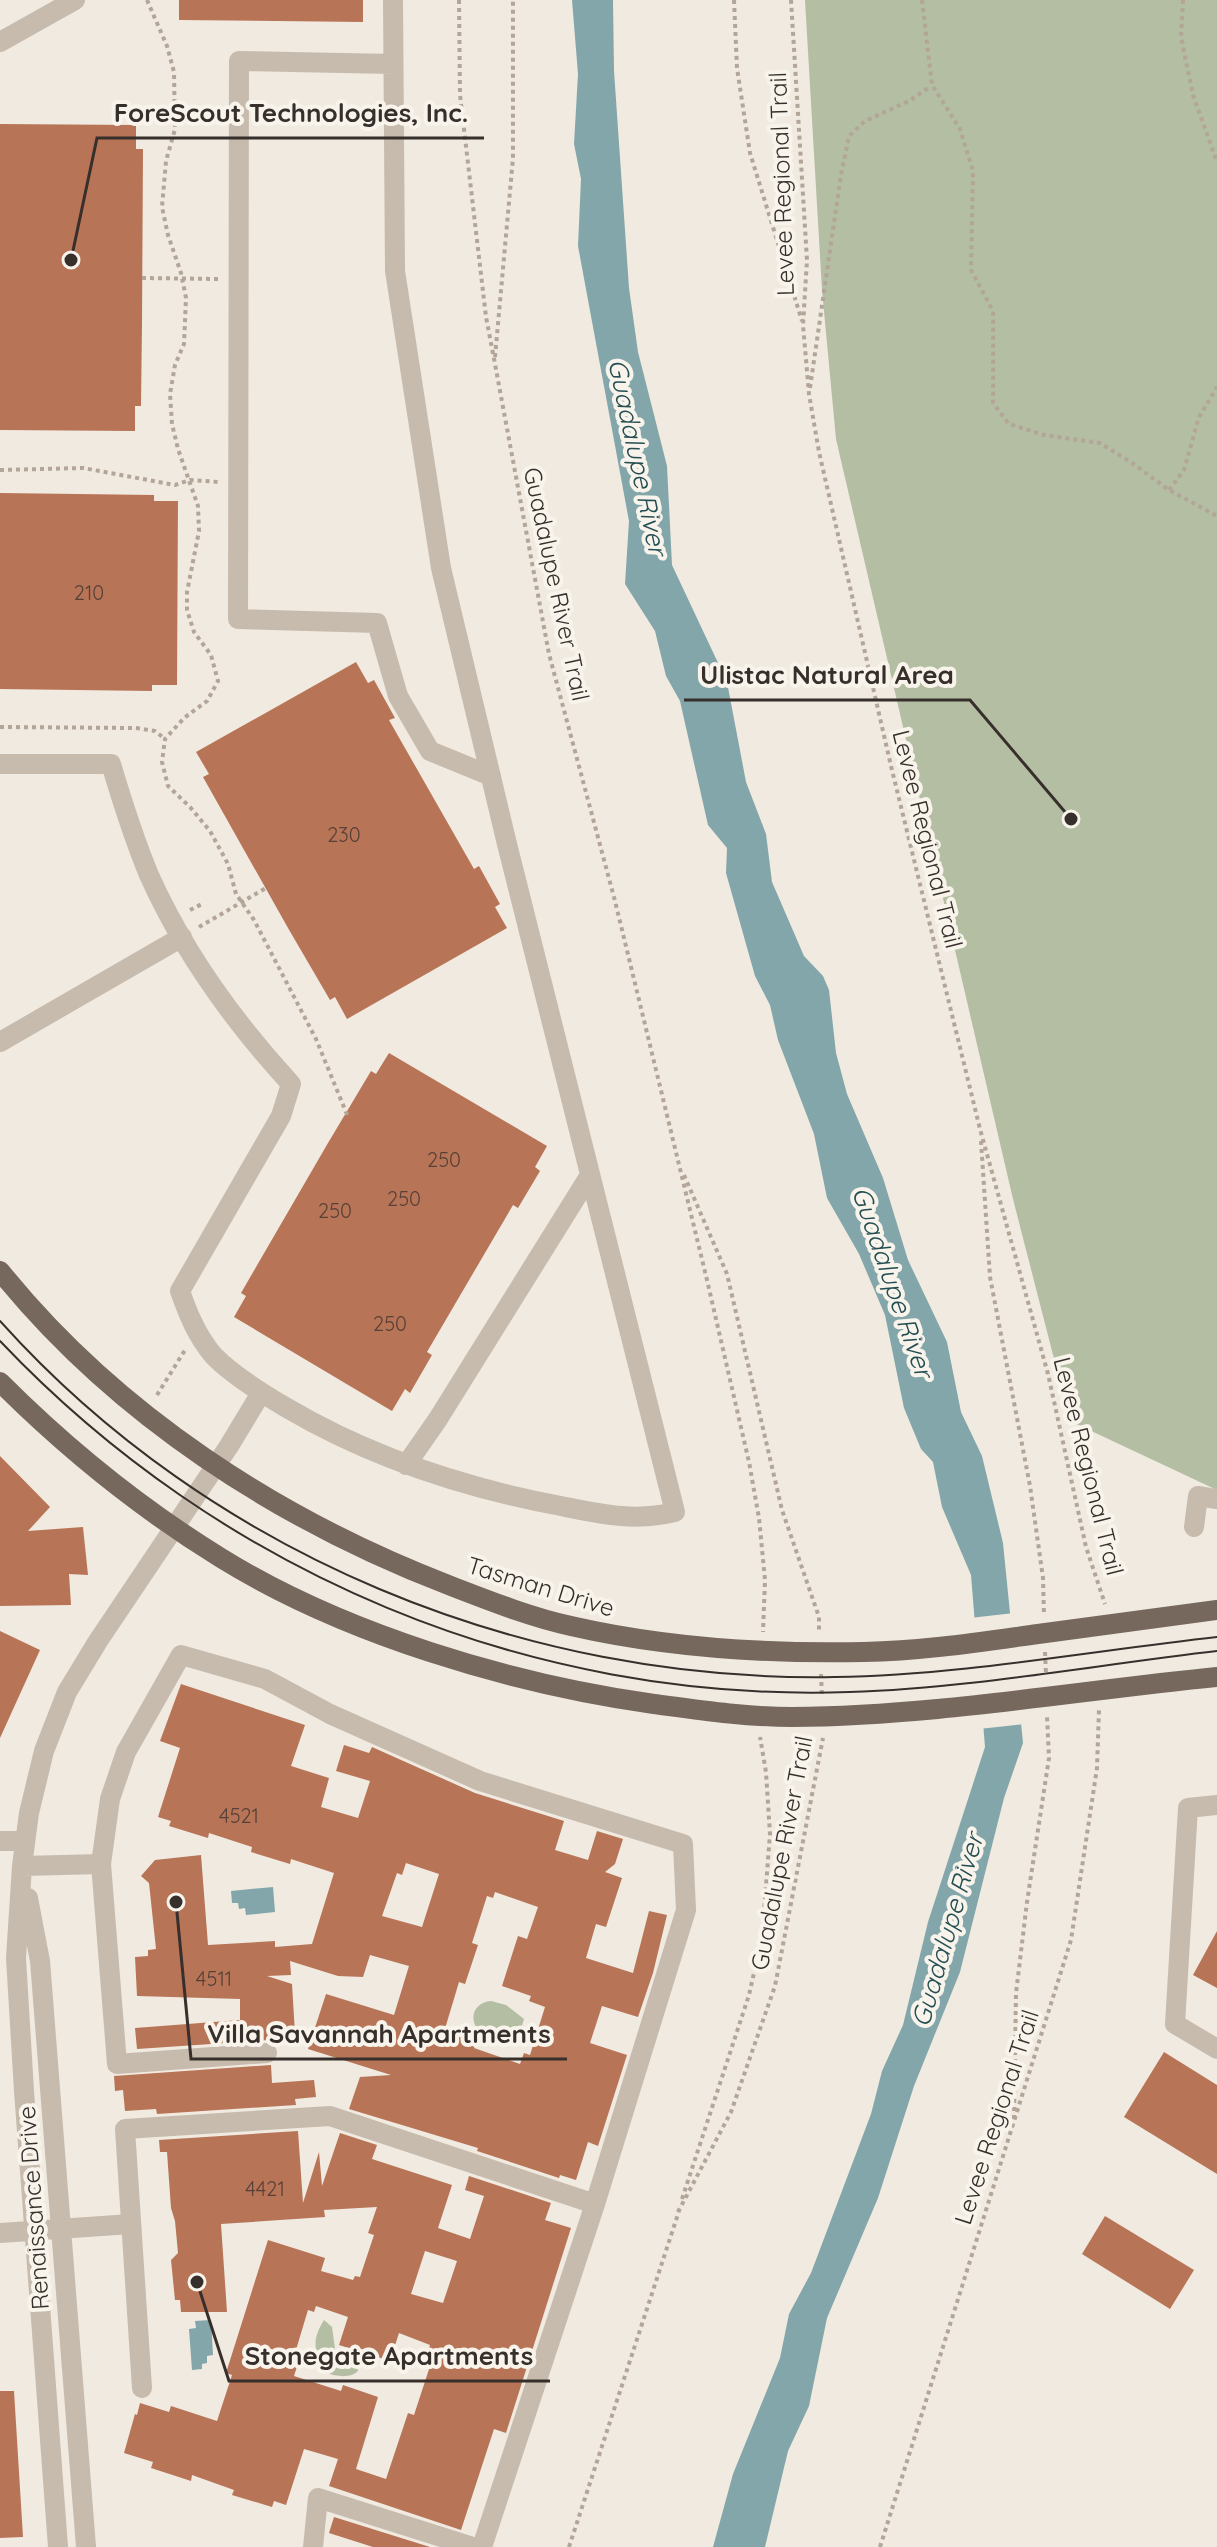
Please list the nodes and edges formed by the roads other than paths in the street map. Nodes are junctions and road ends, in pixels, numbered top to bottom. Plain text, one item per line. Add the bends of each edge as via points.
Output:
1 (75, 0) edge
2 (393, 0) edge
3 (0, 42) edge
4 (393, 64) junction
5 (0, 764) edge
6 (491, 776) junction
7 (182, 937) junction
8 (0, 1042) edge
9 (590, 1175) junction
10 (0, 1271) edge
11 (0, 1382) edge
12 (261, 1393) junction
13 (406, 1465) junction
14 (216, 1466) junction
15 (1217, 1499) edge
16 (1194, 1527) dead end
17 (175, 1529) junction
18 (1217, 1610) edge
19 (1217, 1677) edge
20 (1217, 1805) edge
21 (0, 1841) edge
22 (25, 1841) junction
23 (101, 1864) junction
24 (22, 1866) junction
25 (1217, 2049) edge
26 (267, 2053) dead end
27 (595, 2204) junction
28 (131, 2224) junction
29 (60, 2229) junction
30 (36, 2231) junction
31 (0, 2233) edge
32 (142, 2388) dead end
33 (58, 2547) edge
34 (86, 2547) edge
35 (313, 2547) edge
36 (473, 2547) edge
37 (482, 2547) edge

1 - 3 street
2 - 4 street
4 - 6 street via 395,271 441,568
4 - 6 street via 239,61 238,619 377,623 398,696 430,751
5 - 7 street via 111,764 149,875
6 - 9 street
7 - 8 street
7 - 12 street via 237,1019 291,1084 281,1116 180,1291 190,1321 213,1355
9 - 13 street
9 - 13 street via 675,1512 650,1518 605,1514 476,1488
10 - 14 main road, Tasman Drive via 79,1356
11 - 17 main road via 75,1453
12 - 13 street via 315,1425
12 - 14 street, Renaissance Drive
14 - 17 street, Renaissance Drive
14 - 18 main road, Tasman Drive via 264,1497 405,1569 506,1607 630,1638 733,1650 914,1649
15 - 16 street via 1198,1496
17 - 19 main road via 274,1588 338,1617 435,1653 550,1686 635,1701 788,1717 896,1713
17 - 22 street, Renaissance Drive via 67,1692 44,1751
20 - 25 street via 1188,1808 1175,2024
21 - 22 street
22 - 24 street, Renaissance Drive
23 - 24 street
23 - 26 street via 117,2064
23 - 27 street via 110,1799 126,1752 181,1655 265,1679 480,1781 683,1844 686,1910
24 - 29 street, Renaissance Drive via 40,1961
24 - 30 street, Renaissance Drive via 16,1958
27 - 28 street via 330,2116 125,2129
27 - 37 street
28 - 29 street
28 - 32 street
29 - 30 street
29 - 34 street, Renaissance Drive
30 - 31 street
30 - 33 street, Renaissance Drive
35 - 36 street via 318,2498

